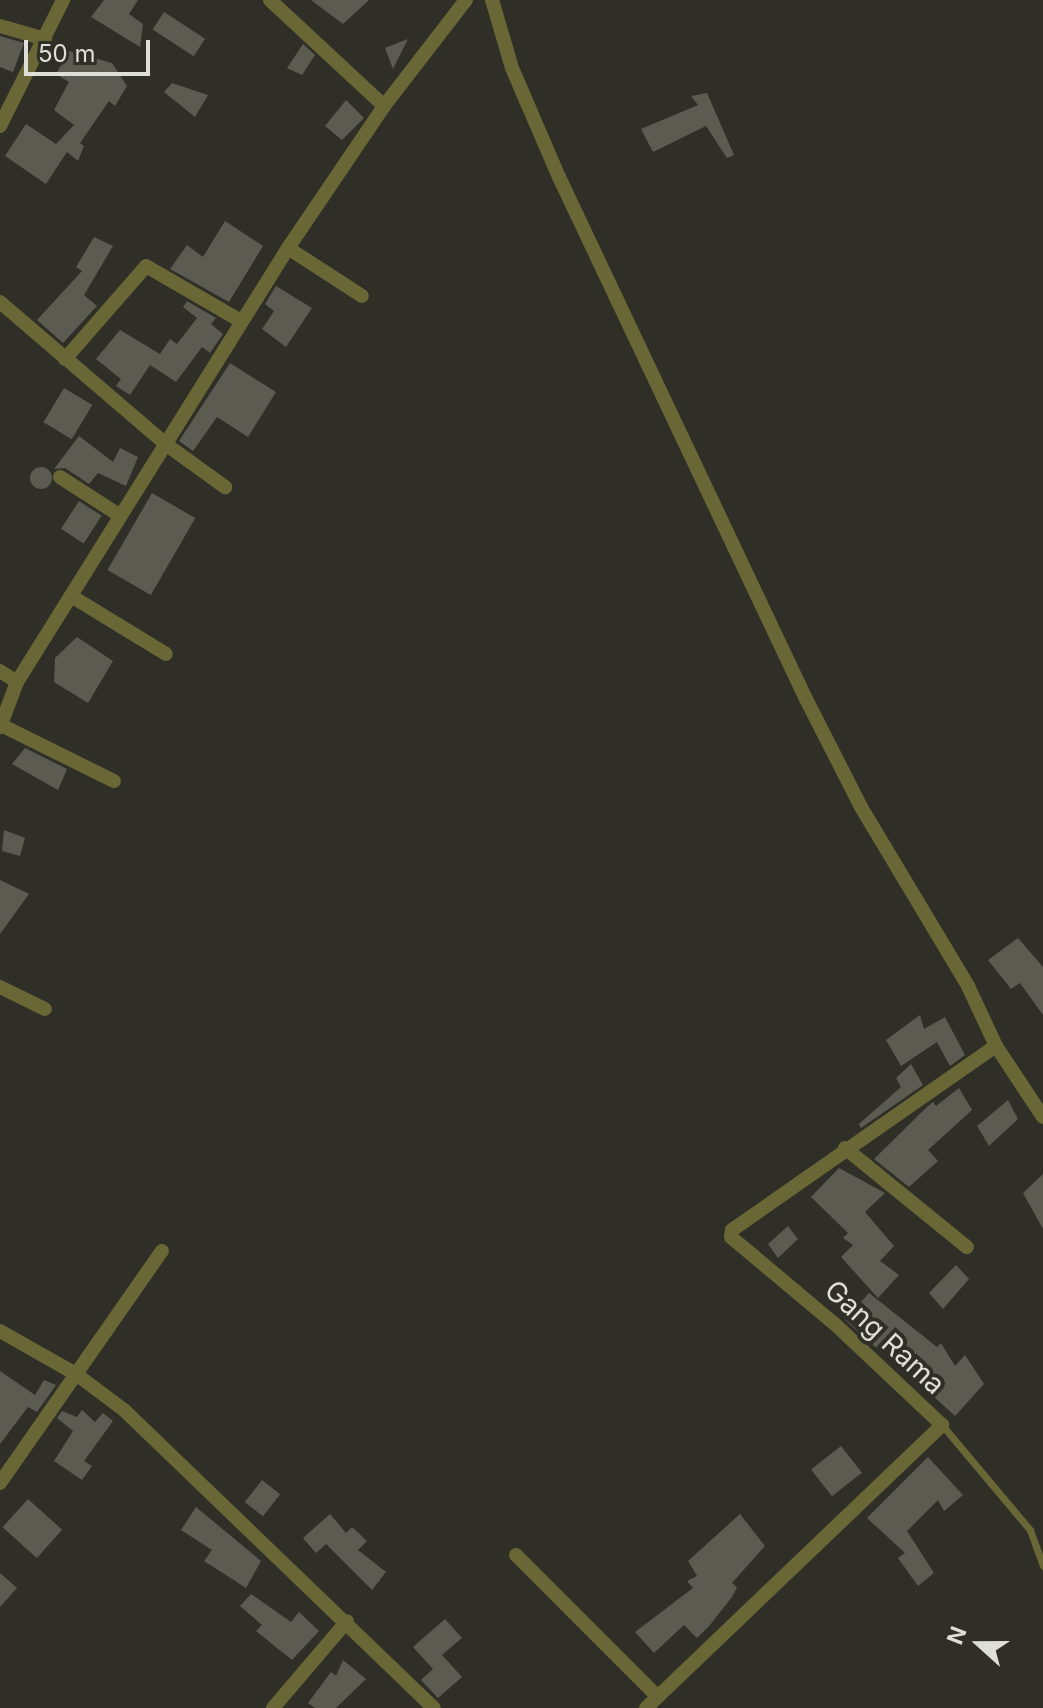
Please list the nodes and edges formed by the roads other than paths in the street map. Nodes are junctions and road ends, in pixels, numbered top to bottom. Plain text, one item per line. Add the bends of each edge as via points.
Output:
1 (63, 0) edge
2 (270, 0) edge
3 (466, 0) edge
4 (492, 0) edge
5 (0, 26) edge
6 (45, 39) junction
7 (384, 106) junction
8 (0, 126) edge
9 (288, 248) junction
10 (362, 296) dead end
11 (0, 302) edge
12 (241, 321) junction
13 (65, 359) junction
14 (167, 445) junction
15 (60, 477) dead end
16 (225, 487) dead end
17 (119, 515) junction
18 (71, 596) junction
19 (166, 654) dead end
20 (0, 671) edge
21 (17, 682) junction
22 (0, 726) edge
23 (114, 781) dead end
24 (0, 987) edge
25 (45, 1009) dead end
26 (996, 1046) junction
27 (1043, 1117) edge
28 (845, 1148) junction
29 (967, 1247) dead end
30 (162, 1251) dead end
31 (0, 1331) edge
32 (76, 1374) junction
33 (942, 1425) junction
34 (0, 1483) edge
35 (516, 1555) dead end
36 (1043, 1566) edge
37 (347, 1621) junction
38 (657, 1696) junction
39 (273, 1708) edge
40 (434, 1708) edge
41 (646, 1708) edge

1 - 6 street
2 - 7 street
3 - 7 street
4 - 26 street via 512,68 559,177 805,697 861,807 968,986
5 - 6 street
6 - 8 street
7 - 9 street
9 - 10 street
9 - 12 street
11 - 13 street
12 - 13 street via 146,266
12 - 14 street
13 - 14 street
14 - 16 street
14 - 17 street
15 - 17 street
17 - 18 street
18 - 19 street
18 - 21 street
20 - 21 street
21 - 22 street
22 - 23 street
24 - 25 street
26 - 27 street
26 - 28 street, Gang Rama
28 - 29 street
28 - 33 street, Gang Rama via 738,1224 731,1237 837,1326
30 - 32 street
31 - 32 street
32 - 34 street
32 - 37 street via 166,1447 262,1546
33 - 36 lane via 1030,1530
33 - 38 street, Gang Rama
35 - 38 street
37 - 39 street
37 - 40 street
38 - 41 street, Gang Rama

